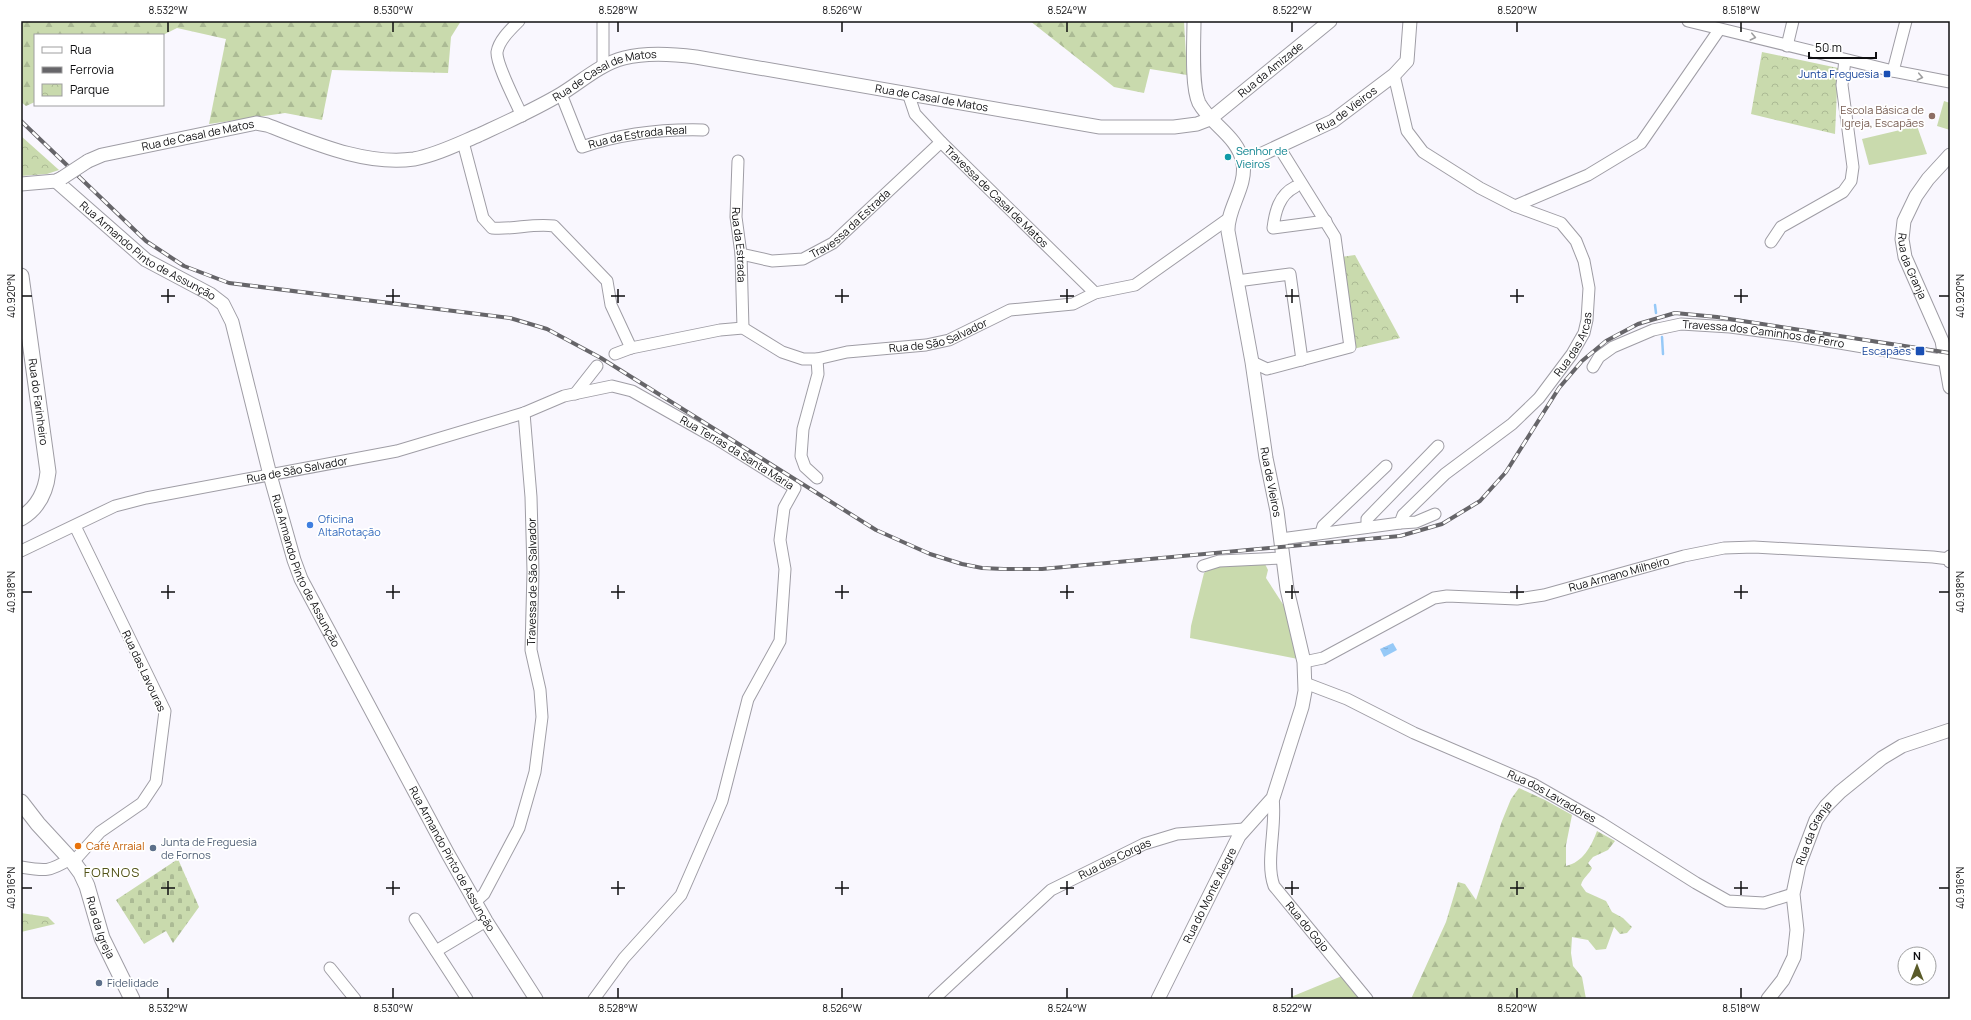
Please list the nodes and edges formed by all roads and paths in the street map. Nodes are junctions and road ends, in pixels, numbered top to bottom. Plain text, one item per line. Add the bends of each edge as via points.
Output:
1 (518, 21) edge
2 (603, 21) edge
3 (1194, 21) edge
4 (1330, 21) edge
5 (1410, 21) edge
6 (1688, 21) edge
7 (1793, 21) edge
8 (1906, 21) edge
9 (1719, 30) junction
10 (1787, 46) junction
11 (1845, 60) junction
12 (604, 67) junction
13 (1893, 71) junction
14 (1394, 75) junction
15 (1950, 82) edge
16 (908, 93) junction
17 (561, 94) junction
18 (522, 116) junction
19 (1210, 119) junction
20 (703, 130) dead end
21 (463, 142) junction
22 (941, 142) junction
23 (1279, 147) junction
24 (1950, 155) edge
25 (738, 161) dead end
26 (1242, 163) junction
27 (59, 180) junction
28 (21, 184) edge
29 (1295, 187) dead end
30 (1515, 206) junction
31 (1228, 220) junction
32 (1326, 221) junction
33 (1771, 242) dead end
34 (741, 254) junction
35 (21, 276) edge
36 (1237, 281) junction
37 (1095, 293) junction
38 (743, 328) junction
39 (631, 348) junction
40 (616, 354) dead end
41 (817, 359) junction
42 (1302, 360) junction
43 (1946, 361) junction
44 (1252, 362) junction
45 (597, 366) dead end
46 (1593, 367) dead end
47 (1950, 387) edge
48 (575, 394) junction
49 (524, 413) junction
50 (1438, 446) dead end
51 (1386, 466) dead end
52 (270, 475) junction
53 (817, 478) dead end
54 (1435, 514) dead end
55 (21, 518) edge
56 (1400, 523) junction
57 (75, 526) junction
58 (1367, 527) junction
59 (1321, 533) junction
60 (1281, 539) junction
61 (21, 551) edge
62 (1283, 558) junction
63 (1950, 559) edge
64 (1203, 566) dead end
65 (1304, 662) junction
66 (1305, 683) junction
67 (1950, 730) edge
68 (1273, 798) junction
69 (21, 802) edge
70 (1244, 829) junction
71 (72, 860) junction
72 (21, 867) edge
73 (1793, 894) junction
74 (475, 902) junction
75 (415, 919) dead end
76 (486, 921) junction
77 (436, 951) junction
78 (330, 968) dead end
79 (132, 999) edge
80 (355, 999) edge
81 (467, 999) edge
82 (536, 999) edge
83 (594, 999) edge
84 (934, 999) edge
85 (1158, 999) edge
86 (1367, 999) edge
87 (1768, 999) edge

1 - 18 street via 502,41 497,52
2 - 12 street
3 - 19 street, Rua de Vieiros via 1196,91 1198,100
4 - 19 street, Rua da Amizade
5 - 14 street, Rua de Vieiros via 1408,60
6 - 9 street
7 - 10 street
8 - 13 street
9 -> 10 street
9 - 30 street via 1641,143 1588,175
10 - 11 street
11 - 13 street
11 - 33 street via 1842,85 1853,167 1851,181 1843,192 1781,227
12 - 16 street, Rua de Casal de Matos via 623,58 649,54 678,54
12 - 17 street, Rua de Casal de Matos
13 -> 15 street
14 - 23 street, Rua de Vieiros via 1333,121
14 - 30 street, Rua das Arcas via 1407,131 1423,152 1480,188
16 - 19 street, Rua de Casal de Matos via 1100,128 1174,127 1197,124
16 - 22 street, Travessa de Casal de Matos via 915,114
17 - 18 street, Rua de Casal de Matos
17 - 20 street, Rua da Estrada Real via 582,147 605,139 671,130
18 - 21 street, Rua de Casal de Matos
19 - 26 street, Rua de Vieiros via 1232,139
21 - 27 street, Rua de Casal de Matos, bridge via 413,159 380,159 334,150 267,125 256,124 102,155
21 - 39 street via 483,218 492,228 542,224 554,226 607,281 611,305
22 - 34 street, Travessa da Estrada via 833,244 804,259 772,261
22 - 37 street, Travessa de Casal de Matos
23 - 26 street, Rua de Vieiros
23 - 32 street
24 - 43 street, Rua da Granja via 1916,196 1904,221 1902,239 1907,261 1942,341
25 - 34 street, Rua da Estrada via 736,216
26 - 31 street, Rua de Vieiros via 1243,174
27 - 28 street, Rua de Casal de Matos
27 - 52 street, Rua Armando Pinto de Assunção via 146,260 210,294 222,304 232,322
29 - 32 street via 1280,201 1274,213 1273,228
30 - 56 street, Rua das Arcas via 1561,223 1576,241 1584,261 1589,288 1588,320 1584,333 1572,354 1539,398 1512,424 1445,474 1403,516
31 - 36 street, Rua de Vieiros
31 - 37 street, Rua de São Salvador via 1135,285
32 - 42 street via 1335,236 1350,348
34 - 38 street, Rua da Estrada
35 - 55 main road, Rua do Farinheiro via 48,472 40,498 33,509
36 - 42 street via 1290,274
36 - 44 street, Rua de Vieiros
37 - 41 street, Rua de São Salvador via 1073,304 1010,310 949,340 926,345 847,352
38 - 39 street via 720,330
38 - 41 street, Rua de São Salvador via 782,352 803,359
39 - 40 street
41 - 53 street via 818,374 803,429 801,456 805,467
42 - 44 street via 1267,368
43 - 46 street, Travessa dos Caminhos de Ferro via 1798,336 1717,325 1681,324 1652,330 1613,347 1599,357
43 - 47 street, Rua da Granja
44 - 60 street, Rua de Vieiros
45 - 48 street
48 - 49 street, Rua de São Salvador
48 - 83 street, Rua Terras da Santa Maria via 612,386 632,392 717,439 796,488 784,508 780,540 785,569 780,641 748,699 722,801 681,895 624,958
49 - 52 street, Rua de São Salvador via 397,452
49 - 74 street, Travessa de São Salvador via 533,564 531,650 540,690 542,717 535,772 519,828 484,894
50 - 58 street via 1367,519
51 - 59 street via 1323,526
52 - 57 street, Rua de São Salvador via 115,506
52 - 74 street, Rua Armando Pinto de Assunção via 301,579
54 - 56 street via 1416,522
56 - 58 street
57 - 61 street, Rua de São Salvador
57 - 71 street, Rua das Lavouras via 165,711 156,782 142,803 100,832
58 - 59 street
59 - 60 street
60 - 62 street, Rua de Vieiros
62 - 64 street via 1219,561
62 - 65 street, Rua de Vieiros via 1287,589
63 - 65 street, Rua Armano Milheiro via 1754,547 1724,548 1684,556 1544,595 1517,599 1447,596 1434,598 1323,658
65 - 66 street, Rua de Vieiros
66 - 68 street, Rua de Vieiros via 1302,707
66 - 73 street, Rua dos Lavradores via 1347,699 1414,733 1533,784 1728,901 1764,903
67 - 73 street, Rua da Granja via 1902,746 1882,758 1826,806 1809,836
68 - 70 street, Rua do Monte Alegre
68 - 86 street, Rua do Gojo via 1275,816 1271,870 1274,886
69 - 71 main road, Rua da Igreja
70 - 84 street, Rua das Corgas via 1177,834 1144,844 1051,890
70 - 85 street, Rua do Monte Alegre
71 - 72 street, Rua das Lavouras via 46,871
71 - 79 main road, Rua da Igreja via 87,886 102,938
73 - 87 street, Rua da Granja via 1797,930 1794,957
74 - 76 street, Rua Armando Pinto de Assunção
75 - 77 street
76 - 77 street
76 - 82 street, Rua Armando Pinto de Assunção
77 - 81 street
78 - 80 street

